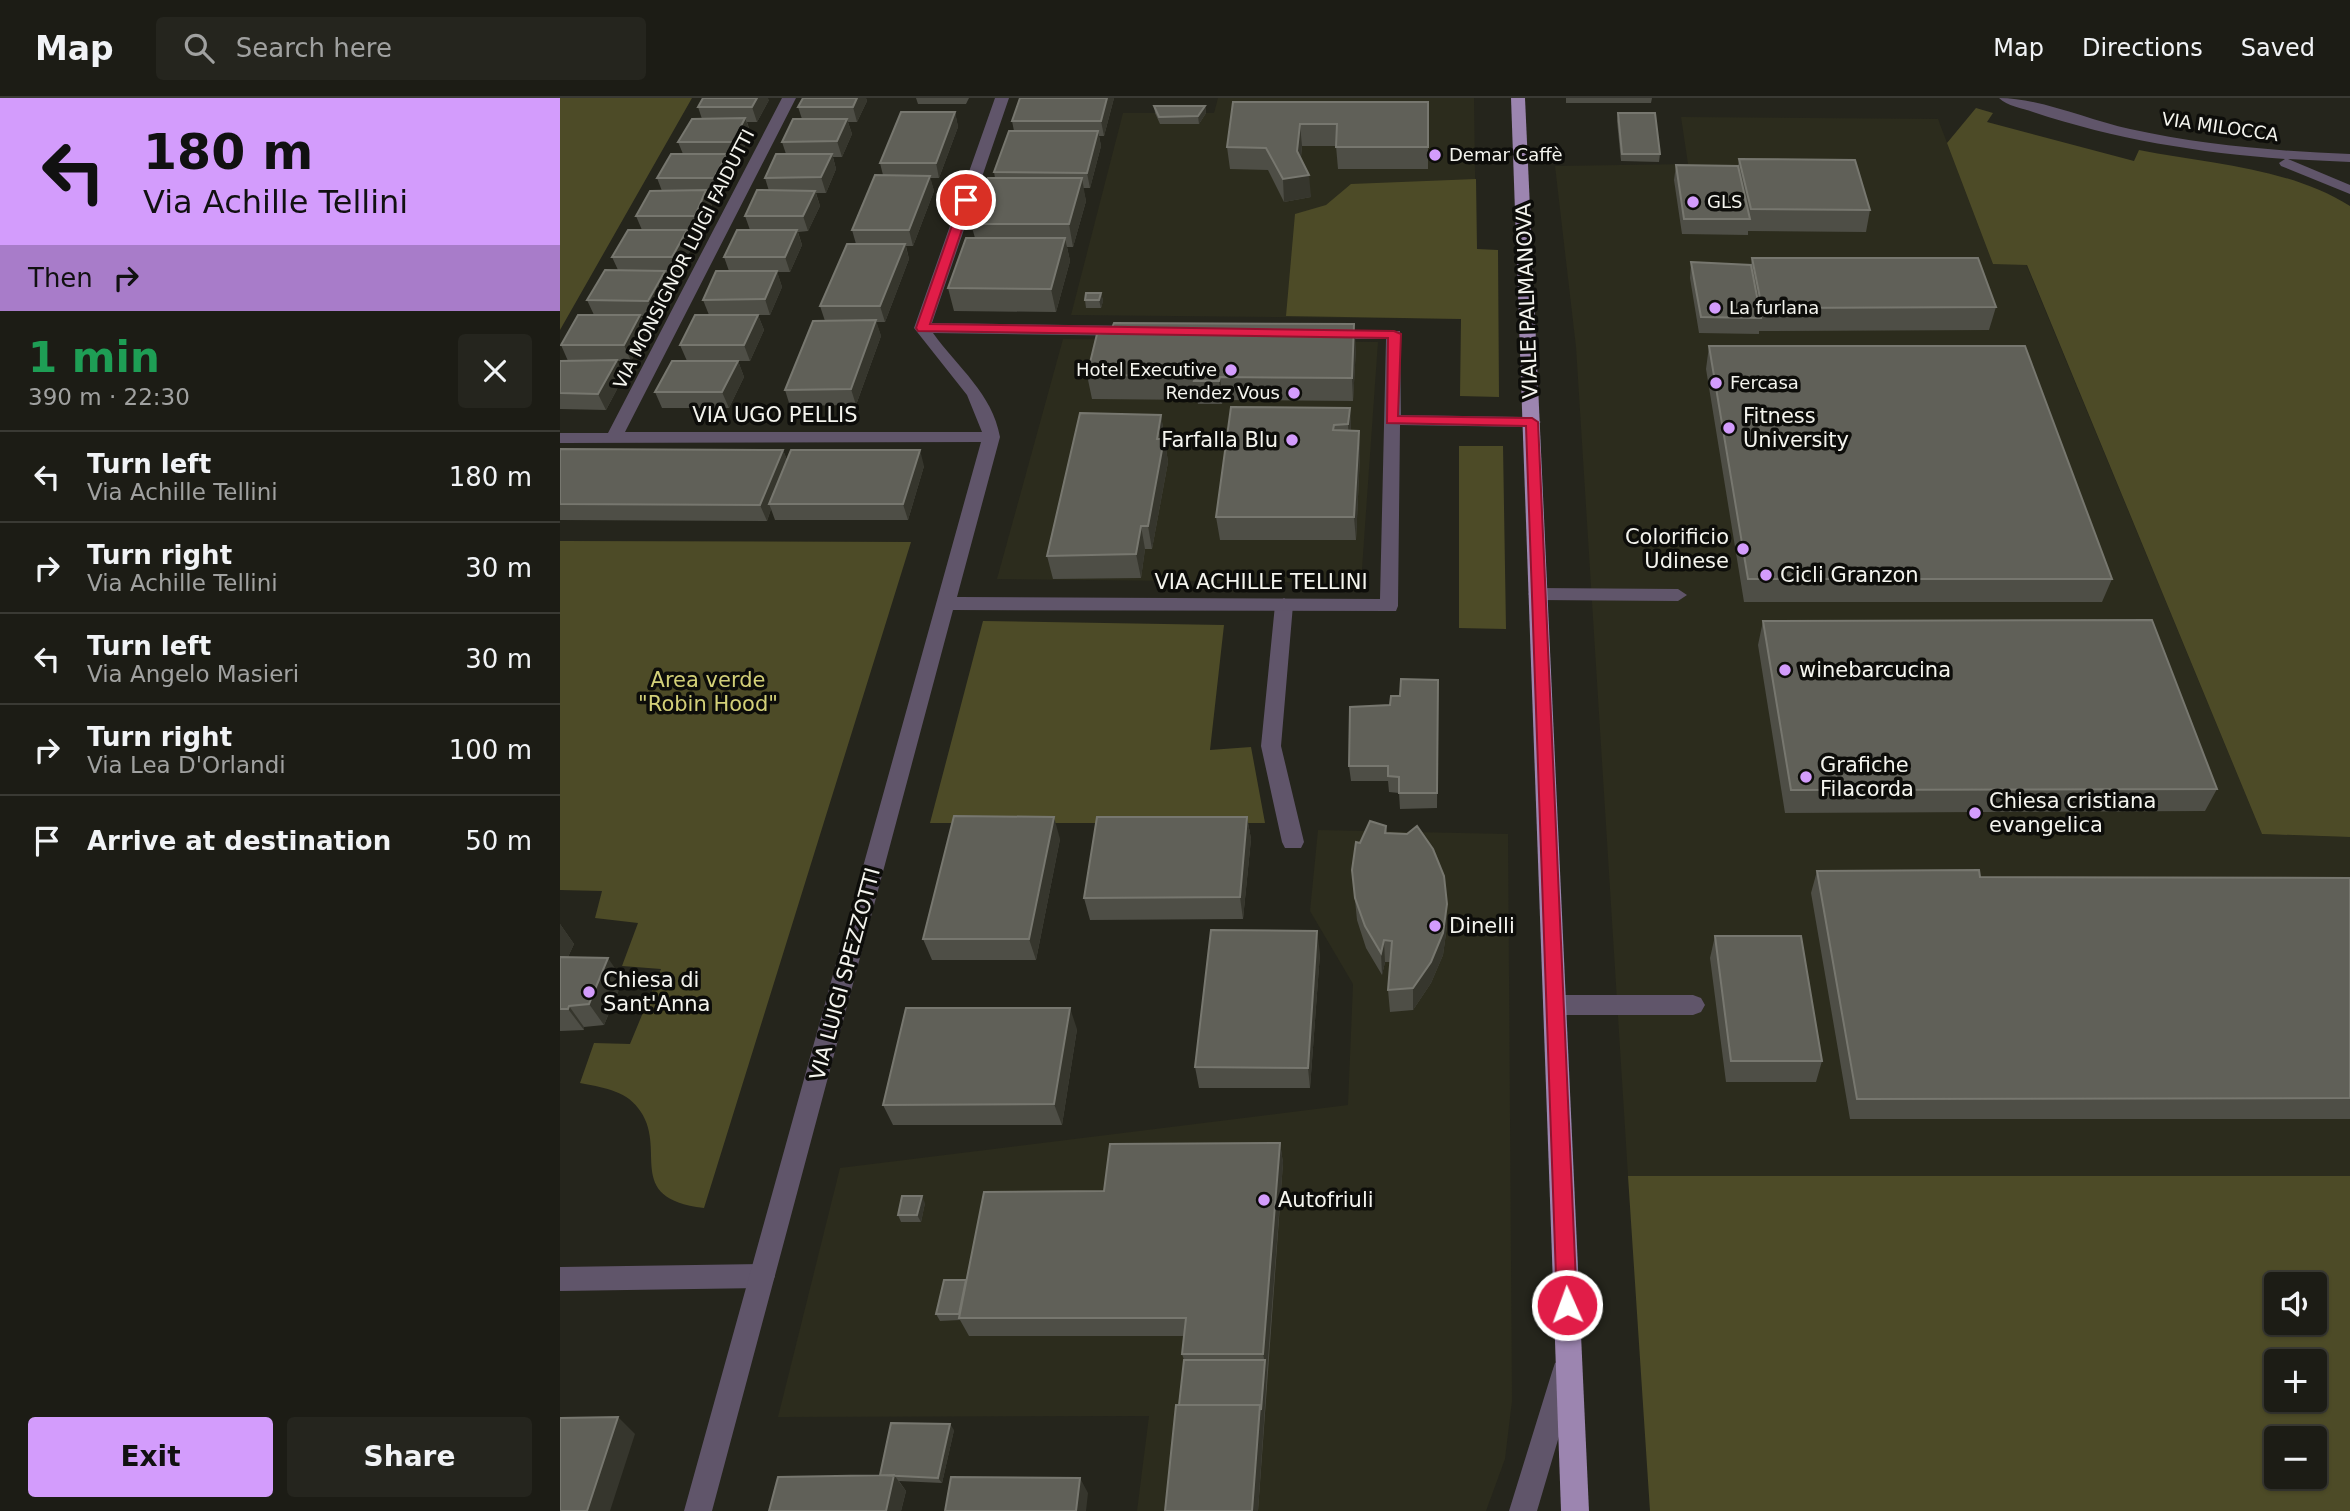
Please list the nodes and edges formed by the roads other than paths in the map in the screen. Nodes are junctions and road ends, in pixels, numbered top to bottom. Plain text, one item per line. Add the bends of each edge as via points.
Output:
1 (789, 98) edge
2 (1002, 98) edge
3 (1518, 98) edge
4 (2006, 98) edge
5 (2257, 154) junction
6 (2350, 158) edge
7 (2350, 165) edge
8 (2344, 187) edge
9 (922, 328) junction
10 (1159, 331) edge
11 (1311, 333) edge
12 (1392, 420) junction
13 (1532, 422) junction
14 (991, 437) junction
15 (560, 438) edge
16 (614, 438) junction
17 (1537, 594) junction
18 (1678, 595) dead end
19 (946, 603) junction
20 (1284, 605) junction
21 (1293, 842) dead end
22 (1556, 1005) junction
23 (1693, 1005) dead end
24 (762, 1276) junction
25 (560, 1279) edge
26 (1569, 1359) junction
27 (698, 1511) edge
28 (1523, 1511) edge
29 (1576, 1511) edge

1 - 16 street, VIA MONSIGNOR LUIGI FAIDUTTI
2 - 9 street
3 - 13 main road, VIALE PALMANOVA
4 - 5 street, VIA MILOCCA via 2099,125
5 - 6 street, VIA MILOCCA
5 - 8 street
7 - 8 street
9 - 10 street
9 - 14 street via 981,404
11 - 12 street, VIA ACHILLE TELLINI via 1394,334
12 - 13 street
12 - 20 street, VIA ACHILLE TELLINI via 1389,606
13 - 17 main road, VIALE PALMANOVA
14 - 16 street, VIA UGO PELLIS
14 - 19 street, VIA LUIGI SPEZZOTTI
15 - 16 street, VIA UGO PELLIS
17 - 18 street
17 - 22 main road, VIALE PALMANOVA
19 - 20 street, VIA ACHILLE TELLINI
19 - 24 street, VIA LUIGI SPEZZOTTI
20 - 21 street via 1271,746
22 - 23 street
22 - 26 main road, VIALE PALMANOVA
24 - 25 street
24 - 27 street, VIA LUIGI SPEZZOTTI
26 - 28 street
26 - 29 main road, VIALE PALMANOVA

